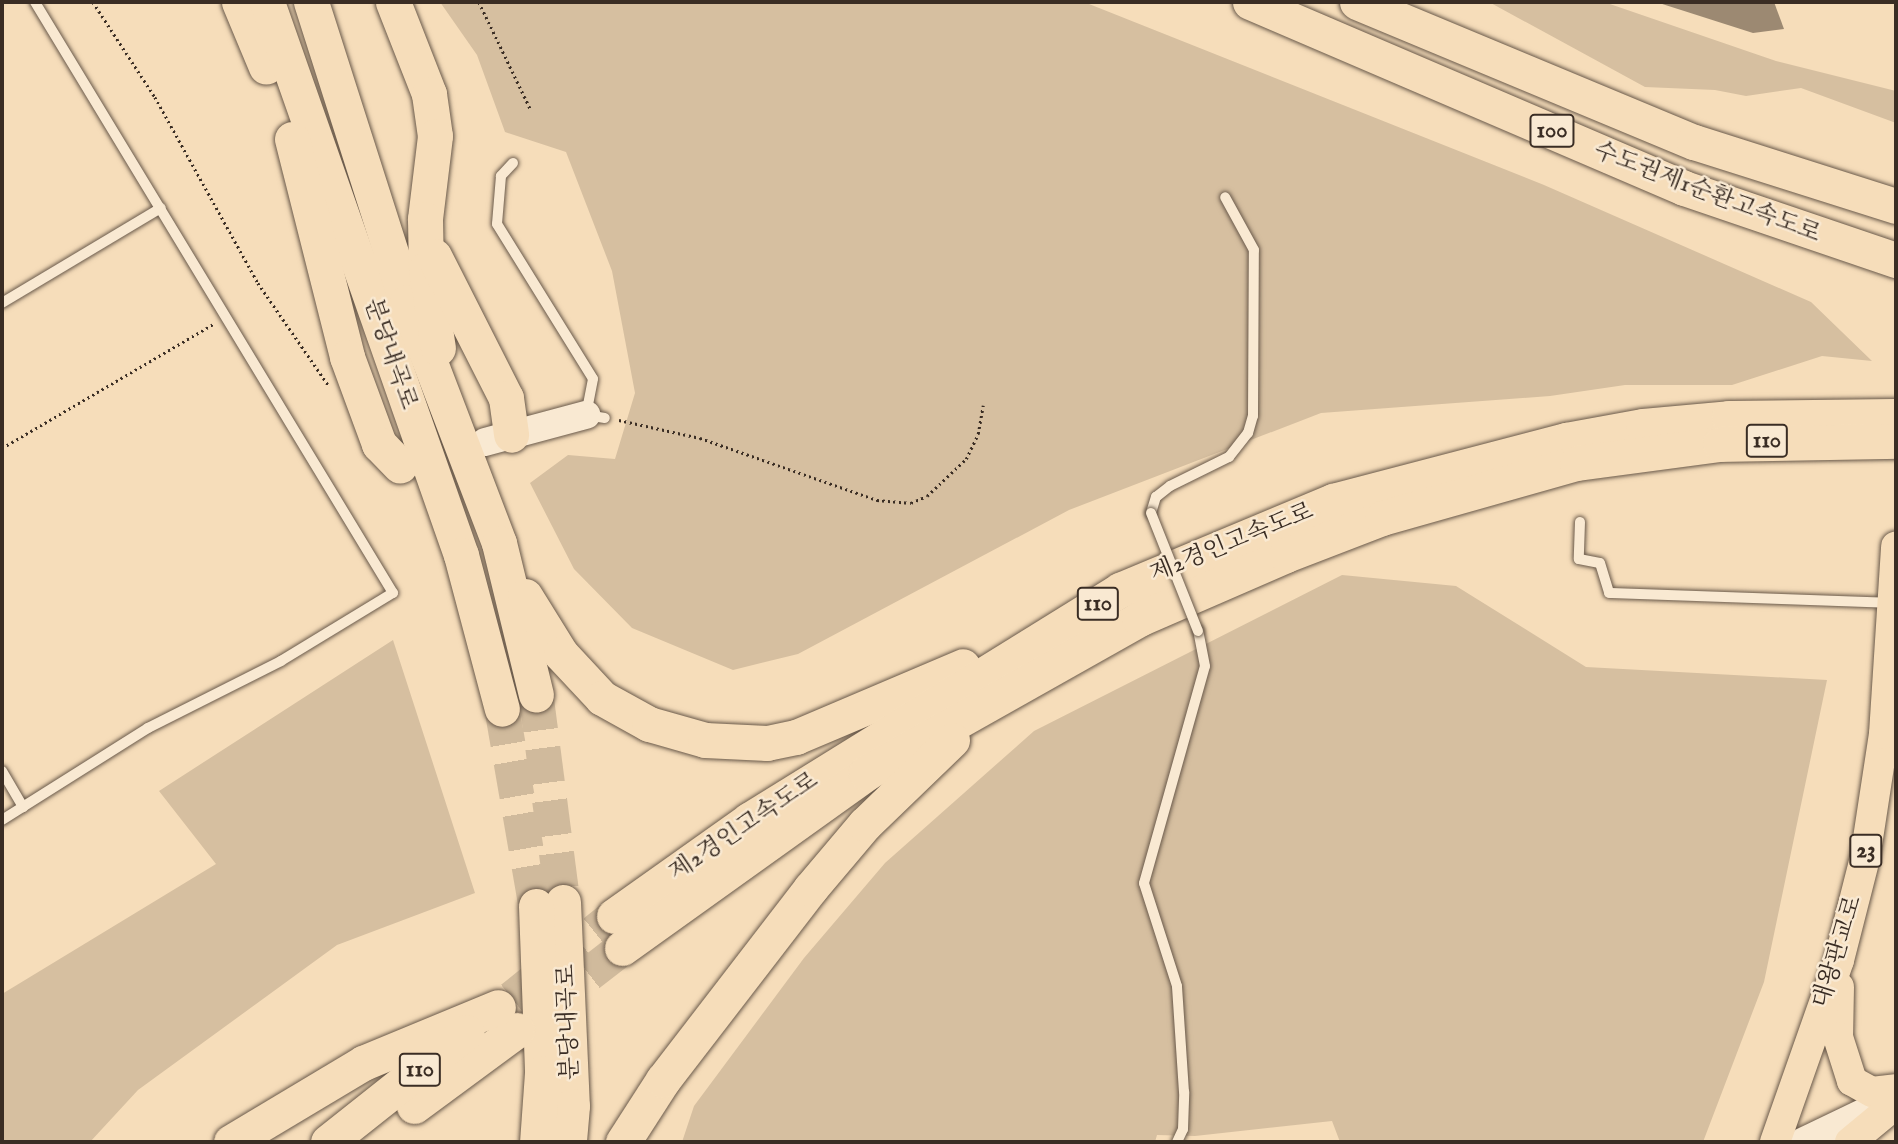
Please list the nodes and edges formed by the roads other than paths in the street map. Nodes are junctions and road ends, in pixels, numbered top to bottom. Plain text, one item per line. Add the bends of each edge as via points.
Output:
1 (35, 2) edge
2 (239, 2) edge
3 (267, 2) edge
4 (311, 2) edge
5 (393, 2) edge
6 (1250, 2) edge
7 (1357, 2) edge
8 (513, 163) dead end
9 (1225, 197) dead end
10 (1883, 202) edge
11 (161, 208) junction
12 (425, 240) junction
13 (1896, 260) edge
14 (2, 303) edge
15 (443, 397) junction
16 (595, 416) joint
17 (1896, 416) edge
18 (498, 438) joint
19 (1640, 440) junction
20 (1896, 442) edge
21 (400, 466) dead end
22 (1580, 522) dead end
23 (499, 543) junction
24 (1896, 547) edge
25 (1891, 603) junction
26 (1078, 615) junction
27 (1054, 665) junction
28 (536, 695) tunnel mouth
29 (502, 709) tunnel mouth
30 (2, 771) edge
31 (23, 807) junction
32 (2, 820) edge
33 (1839, 960) junction
34 (509, 1011) junction
35 (542, 1073) junction
36 (1896, 1089) edge
37 (1896, 1097) edge
38 (1896, 1104) edge
39 (369, 1141) edge
40 (231, 1142) edge
41 (328, 1142) edge
42 (529, 1142) edge
43 (537, 1142) edge
44 (569, 1142) edge
45 (623, 1142) edge
46 (1177, 1142) edge
47 (1774, 1142) edge
48 (1802, 1142) edge
49 (1850, 1142) edge

1 - 11 lane
2 - 21 highway via 291,137 347,357 379,444
3 - 29 highway, 분당내곡로 via 461,557
4 - 15 highway, 분당내곡로 via 407,302
5 - 12 highway via 429,94 435,136
6 - 13 highway, 수도권제1순환고속도로 / 100 via 1684,188
7 - 10 highway, 수도권제1순환고속도로 / 100 via 1694,142
8 - 16 lane via 501,176 497,224 593,379
9 - 46 lane, bridge via 1254,250 1253,416 1248,433 1229,457 1170,486 1156,497 1151,513 1198,631 1205,666 1144,883 1177,986 1184,1092 1183,1129
11 - 14 lane
11 - 31 lane via 393,593 281,661 148,728
12 - 15 highway
12 - 18 highway via 506,398
15 - 23 highway, 분당내곡로
16 - 18 street
17 - 19 highway, 제2경인고속도로 / 110 via 1729,418
19 - 20 highway, 제2경인고속도로 / 110
19 - 26 highway, 제2경인고속도로 / 110 via 1566,440 1333,501 1162,570
19 - 27 highway, 제2경인고속도로 / 110 via 1382,518 1177,600
22 - 25 lane via 1579,559 1600,564 1609,593
23 - 26 highway via 544,630 602,698 674,733 737,744 766,743 818,730
23 - 28 highway, 분당내곡로
24 - 25 main road, 대왕판교로 / 23
25 - 33 main road, 대왕판교로 / 23 via 1884,734 1865,858
26 - 27 highway, 제2경인고속도로 / 110 via 749,820 618,932 866,773
27 - 45 highway via 964,729 865,824 671,1070
30 - 31 lane
31 - 32 lane
33 - 36 main road via 1838,1037 1843,1064 1853,1081 1872,1092
33 - 47 main road, 대왕판교로 / 23
34 - 39 highway, 110
34 - 40 highway via 363,1063
34 - 41 highway, 110
35 - 42 highway
35 - 43 highway, 분당내곡로
35 - 44 highway, 분당내곡로 via 550,904 572,1106
37 - 48 street
38 - 49 main road

